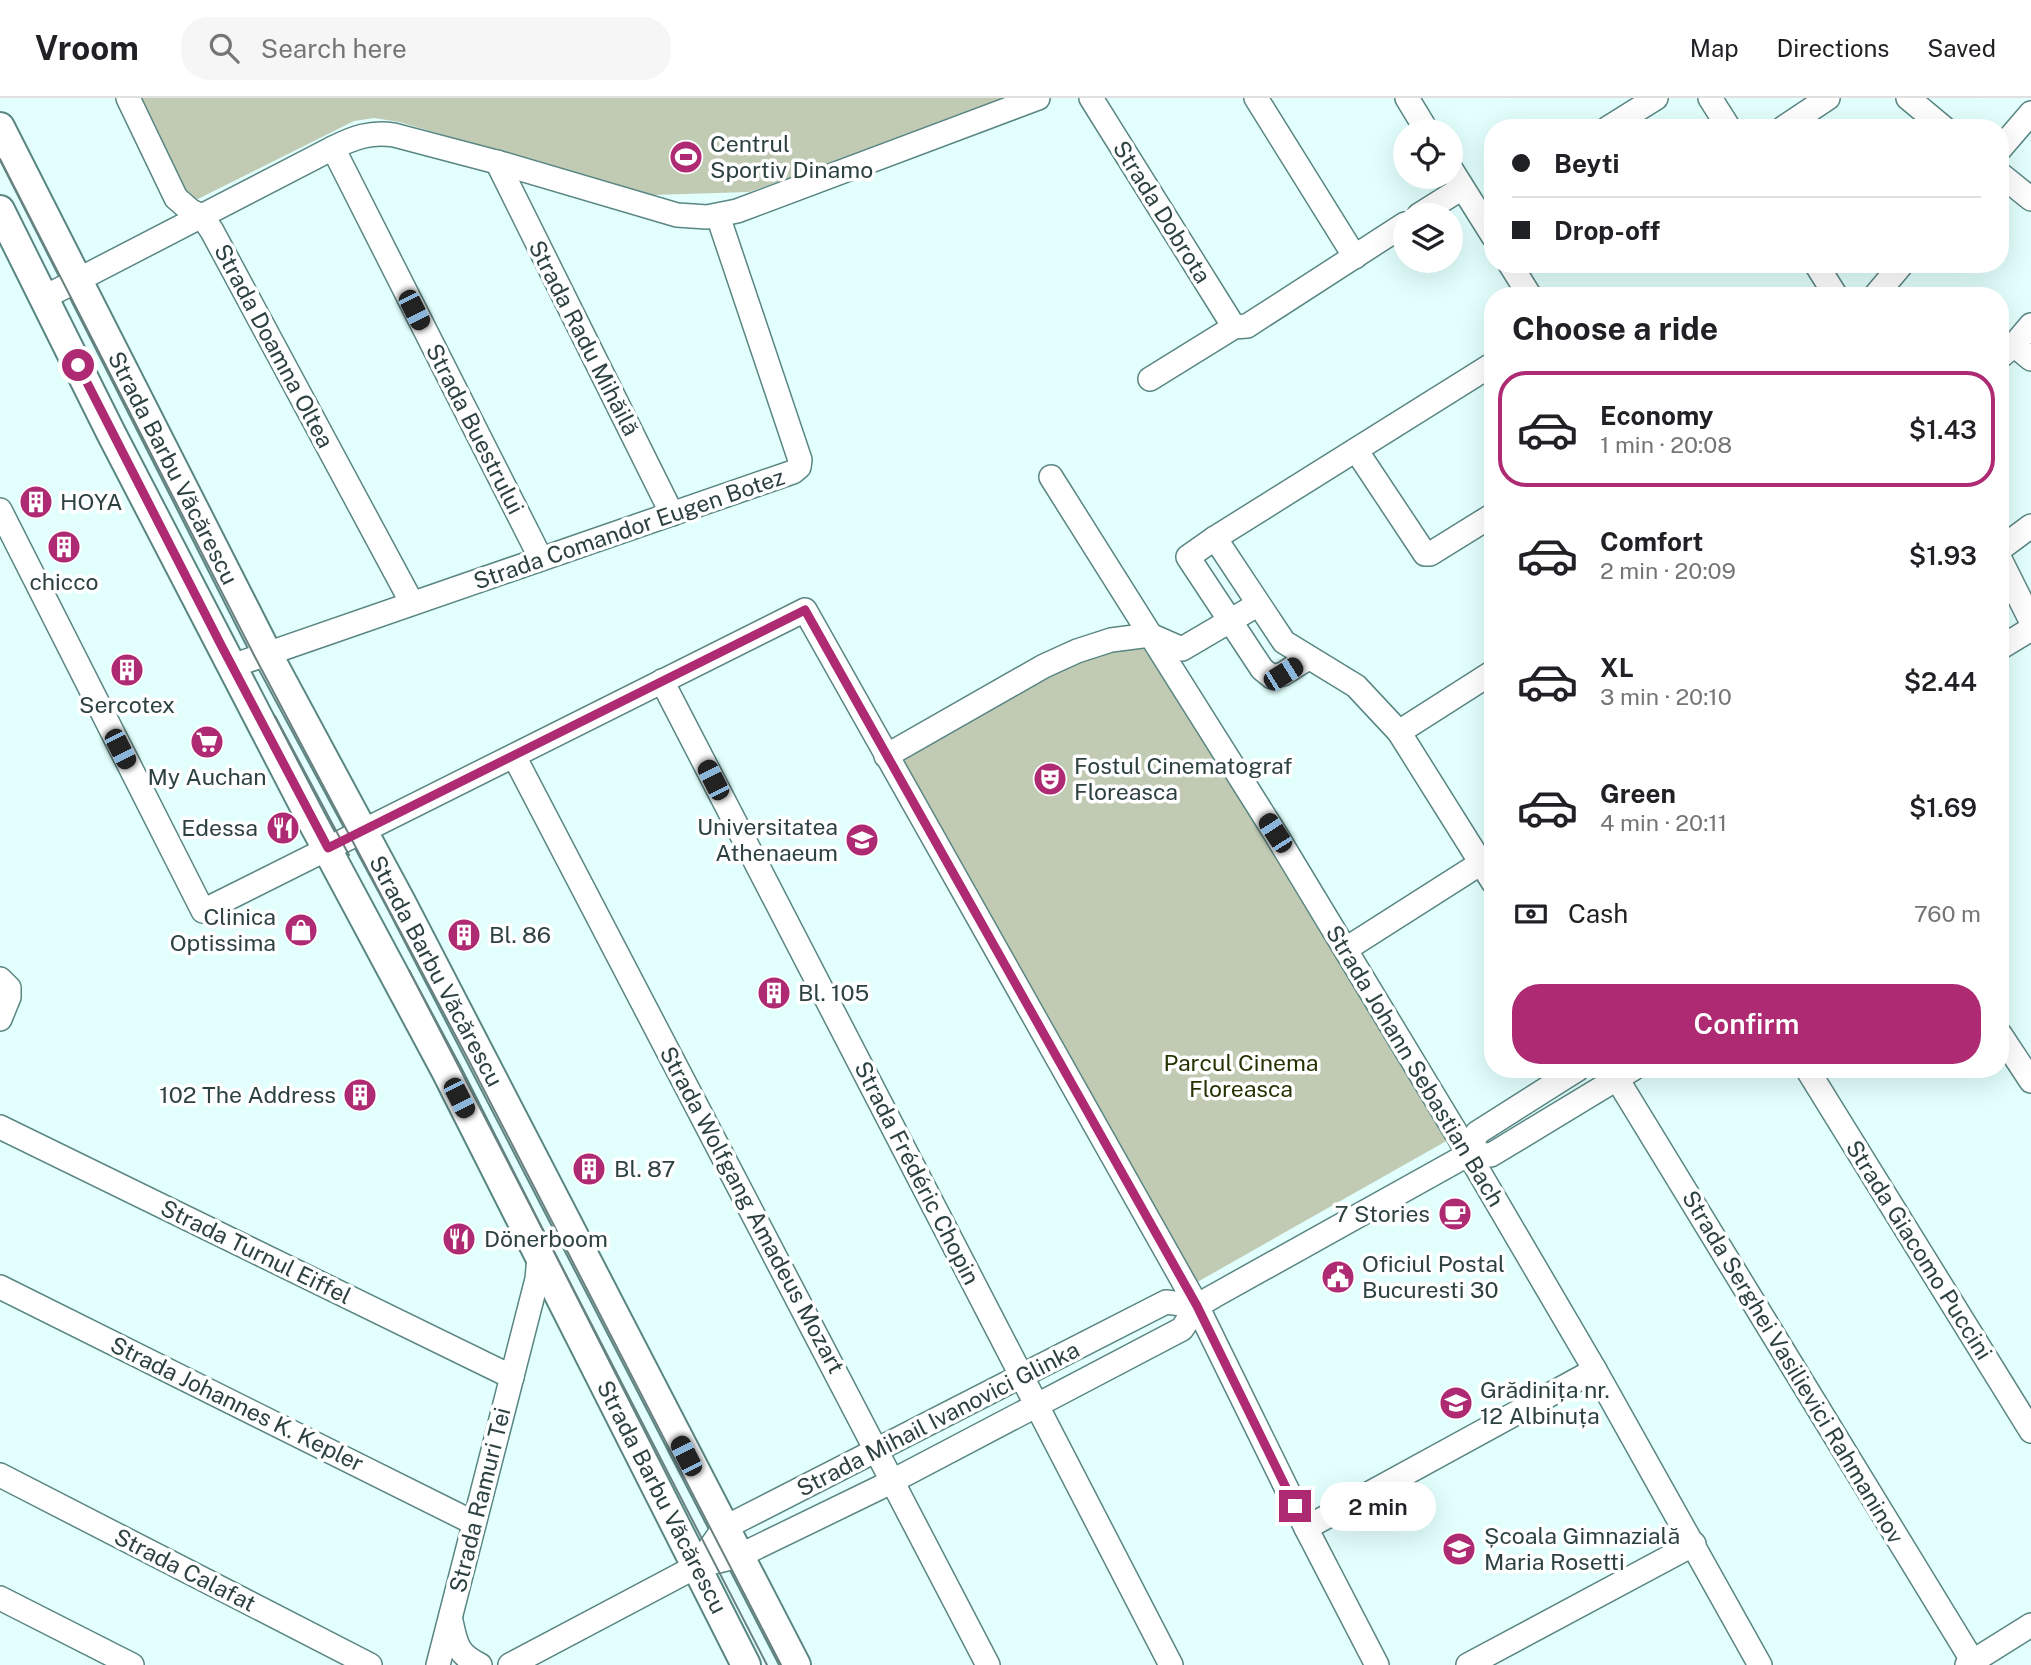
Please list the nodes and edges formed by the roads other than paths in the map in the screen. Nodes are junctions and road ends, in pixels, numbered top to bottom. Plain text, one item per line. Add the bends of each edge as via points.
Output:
1 (128, 98) edge
2 (1038, 98) edge
3 (1091, 98) edge
4 (1256, 98) edge
5 (1407, 98) edge
6 (1656, 98) edge
7 (1710, 98) edge
8 (1828, 98) edge
9 (1908, 98) edge
10 (2031, 113) edge
11 (1420, 119) edge
12 (1622, 119) edge
13 (1723, 119) edge
14 (1796, 119) edge
15 (1933, 119) edge
16 (0, 127) edge
17 (2009, 139) edge
18 (333, 148) junction
19 (497, 162) junction
20 (2009, 181) edge
21 (1463, 184) edge
22 (1446, 189) edge
23 (2031, 199) edge
24 (1431, 203) edge
25 (1484, 204) edge
26 (0, 210) edge
27 (202, 216) junction
28 (718, 216) junction
29 (1393, 232) edge
30 (1354, 257) junction
31 (1894, 273) edge
32 (78, 280) junction
33 (1883, 287) edge
34 (45, 297) junction
35 (2031, 325) edge
36 (1234, 327) junction
37 (2015, 353) edge
38 (1484, 370) edge
39 (1150, 379) dead end
40 (1356, 450) junction
41 (1052, 477) dead end
42 (0, 510) edge
43 (673, 514) junction
44 (1484, 521) edge
45 (2031, 526) edge
46 (1216, 538) junction
47 (2009, 542) edge
48 (541, 559) junction
49 (2009, 577) edge
50 (412, 603) junction
51 (1258, 605) junction
52 (2031, 621) edge
53 (1229, 623) junction
54 (2031, 629) edge
55 (1150, 635) junction
56 (2009, 642) edge
57 (267, 653) junction
58 (1308, 658) junction
59 (232, 666) junction
60 (1484, 678) edge
61 (662, 681) junction
62 (1399, 732) junction
63 (514, 756) junction
64 (886, 756) junction
65 (362, 832) junction
66 (328, 848) junction
67 (1484, 868) edge
68 (1484, 875) edge
69 (1346, 949) junction
70 (0, 979) edge
71 (0, 1019) edge
72 (2009, 1048) edge
73 (1564, 1078) edge
74 (1611, 1078) edge
75 (1624, 1078) edge
76 (1813, 1078) edge
77 (2031, 1081) edge
78 (0, 1127) edge
79 (1469, 1154) junction
80 (540, 1257) junction
81 (0, 1287) edge
82 (1197, 1306) junction
83 (565, 1308) junction
84 (522, 1335) junction
85 (1595, 1370) junction
86 (512, 1377) junction
87 (1023, 1377) junction
88 (1038, 1404) junction
89 (2031, 1431) edge
90 (878, 1450) junction
91 (0, 1475) edge
92 (894, 1481) junction
93 (474, 1523) junction
94 (724, 1528) junction
95 (1306, 1528) junction
96 (1694, 1544) junction
97 (739, 1556) junction
98 (696, 1566) junction
99 (0, 1598) edge
100 (450, 1618) junction
101 (2031, 1625) edge
102 (1972, 1664) edge
103 (132, 1665) edge
104 (370, 1665) edge
105 (438, 1665) edge
106 (480, 1665) edge
107 (510, 1665) edge
108 (746, 1665) edge
109 (796, 1665) edge
110 (988, 1665) edge
111 (1171, 1665) edge
112 (1377, 1665) edge
113 (1468, 1665) edge
114 (1760, 1665) edge

1 - 27 street, Strada Doamna Oltea via 176,198
2 - 28 street
3 - 36 street, Strada Dobrota
4 - 30 street
5 - 11 street
6 - 12 street
7 - 13 street
8 - 14 street
9 - 15 street
10 - 17 street
16 - 32 main road, Strada Barbu Văcărescu
18 - 19 street via 382,133
18 - 27 street
18 - 48 street, Strada Buestrului
19 - 28 street via 677,215
19 - 43 street, Strada Radu Mihăilă
20 - 23 street
21 - 25 street
22 - 24 street
26 - 34 main road, Strada Barbu Văcărescu
27 - 32 street
27 - 50 street, Strada Doamna Oltea
28 - 43 street, Strada Comandor Eugen Botez via 799,467
29 - 30 street
30 - 36 street via 1247,326
31 - 33 street
32 - 34 street
32 - 57 main road, Strada Barbu Văcărescu
34 - 59 main road, Strada Barbu Văcărescu
35 - 37 street
36 - 39 street
38 - 40 street
40 - 44 street via 1425,554
40 - 46 street
41 - 55 street, Strada Johann Sebastian Bach
42 - 66 street via 203,911
43 - 48 street, Strada Comandor Eugen Botez
45 - 47 street
46 - 51 street
46 - 53 street via 1188,557
48 - 50 street, Strada Comandor Eugen Botez
49 - 52 street
50 - 57 street, Strada Comandor Eugen Botez
51 - 53 street
51 - 58 street via 1284,642
53 - 55 street via 1182,649
53 - 58 street via 1272,677
54 - 56 street
55 - 64 street via 1111,640 1044,666
55 - 69 street, Strada Johann Sebastian Bach
57 - 59 street, Strada Comandor Eugen Botez
57 - 65 main road, Strada Barbu Văcărescu
58 - 62 street via 1356,686
59 - 66 main road, Strada Barbu Văcărescu
60 - 62 street
61 - 63 street
61 - 64 street via 805,610
61 - 87 street, Strada Frédéric Chopin
62 - 67 street
63 - 65 street
63 - 90 street, Strada Wolfgang Amadeus Mozart
64 - 82 street
65 - 66 street
65 - 94 main road, Strada Barbu Văcărescu
66 - 80 main road, Strada Barbu Văcărescu
68 - 69 street
69 - 79 street, Strada Johann Sebastian Bach
70 - 71 street via 9,988 9,997
72 - 77 street
73 - 79 street, Strada Mihail Ivanovici Glinka via 1477,1133
74 - 79 street, Strada Mihail Ivanovici Glinka via 1492,1155
75 - 102 street, Strada Serghei Vasilievici Rahmaninov
76 - 89 street, Strada Giacomo Puccini
78 - 86 street, Strada Turnul Eiffel
79 - 82 street, Strada Mihail Ivanovici Glinka
79 - 85 street, Strada Johann Sebastian Bach
80 - 83 main road, Strada Barbu Văcărescu
80 - 84 street, Strada Ramuri Tei
81 - 93 street, Strada Johannes K. Kepler
82 - 87 street, Strada Mihail Ivanovici Glinka via 1166,1302
82 - 88 street, Strada Mihail Ivanovici Glinka via 1182,1329
82 - 95 street
83 - 84 street, Strada Ramuri Tei via 546,1309
83 - 98 main road, Strada Barbu Văcărescu
84 - 86 street, Strada Ramuri Tei
85 - 95 street
85 - 96 street, Strada Johann Sebastian Bach
86 - 93 street, Strada Ramuri Tei
87 - 88 street, Strada Frédéric Chopin
87 - 90 street, Strada Mihail Ivanovici Glinka
88 - 92 street, Strada Mihail Ivanovici Glinka
88 - 111 street, Strada Frédéric Chopin
90 - 92 street, Strada Wolfgang Amadeus Mozart
90 - 94 street, Strada Mihail Ivanovici Glinka
91 - 104 street, Strada Calafat
92 - 97 street, Strada Mihail Ivanovici Glinka
92 - 110 street, Strada Wolfgang Amadeus Mozart
93 - 100 street, Strada Ramuri Tei
94 - 97 main road, Strada Barbu Văcărescu
94 - 98 street, Strada Mihail Ivanovici Glinka
95 - 112 street
96 - 113 street
96 - 114 street, Strada Johann Sebastian Bach
97 - 98 street, Strada Mihail Ivanovici Glinka
97 - 109 main road, Strada Barbu Văcărescu
98 - 107 street, Strada Mihail Ivanovici Glinka
98 - 108 main road, Strada Barbu Văcărescu
99 - 103 street
100 - 105 street, Strada Ramuri Tei
100 - 106 street via 456,1647
101 - 102 street

